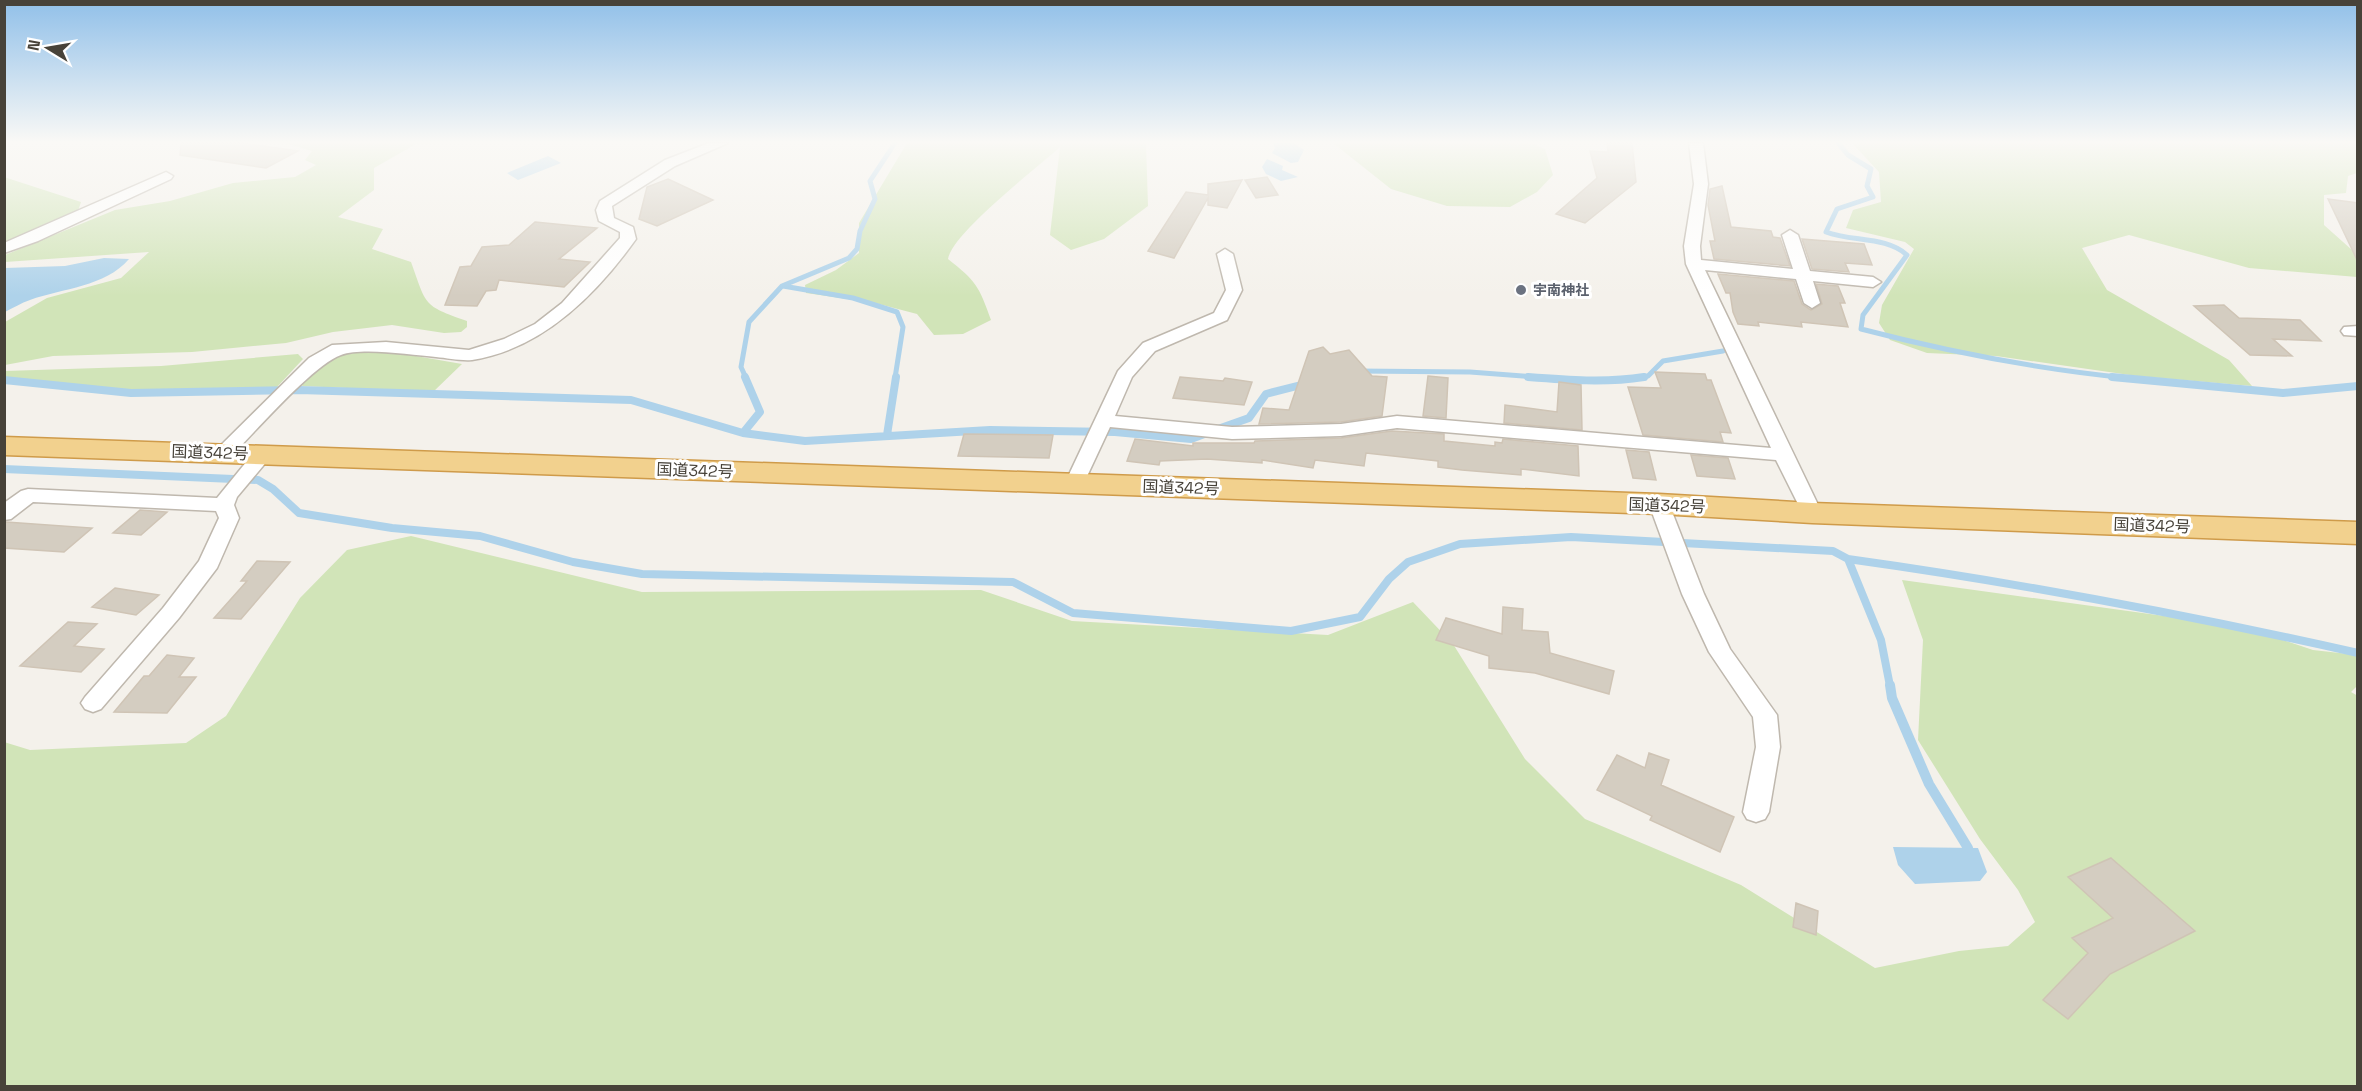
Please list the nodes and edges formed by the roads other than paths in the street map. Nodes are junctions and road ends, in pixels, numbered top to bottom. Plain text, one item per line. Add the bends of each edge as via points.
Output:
1 (128, 194) edge
2 (621, 194) edge
3 (1700, 194) edge
4 (1790, 235) dead end
5 (4, 248) edge
6 (1225, 254) dead end
7 (1694, 264) junction
8 (1803, 274) junction
9 (1873, 282) dead end
10 (1812, 303) dead end
11 (1103, 421) junction
12 (4, 446) edge
13 (225, 452) junction
14 (263, 454) junction
15 (1785, 455) junction
16 (1075, 483) junction
17 (1659, 504) junction
18 (224, 505) junction
19 (1812, 513) junction
20 (4, 514) edge
21 (2358, 533) edge
22 (93, 703) dead end
23 (1756, 812) dead end

1 - 5 street
2 - 13 street via 605,204 603,210 608,220 628,230 628,239 568,308 541,328 510,343 470,355 386,346 338,349 315,362
3 - 7 street via 1692,246
4 - 8 street
6 - 11 street via 1234,290 1221,316 1149,347 1124,375
7 - 8 street
7 - 15 street
8 - 9 street
8 - 10 street
11 - 15 street via 1232,433 1341,430 1397,422
11 - 16 street
12 - 13 highway, 国道342号
13 - 14 highway, 国道342号
14 - 16 highway, 国道342号
14 - 18 street
15 - 19 street
16 - 17 highway, 国道342号
17 - 19 highway, 国道342号
17 - 23 street via 1720,652 1765,715 1768,747
18 - 20 street via 28,495
18 - 22 street via 229,518 209,563
19 - 21 highway, 国道342号

